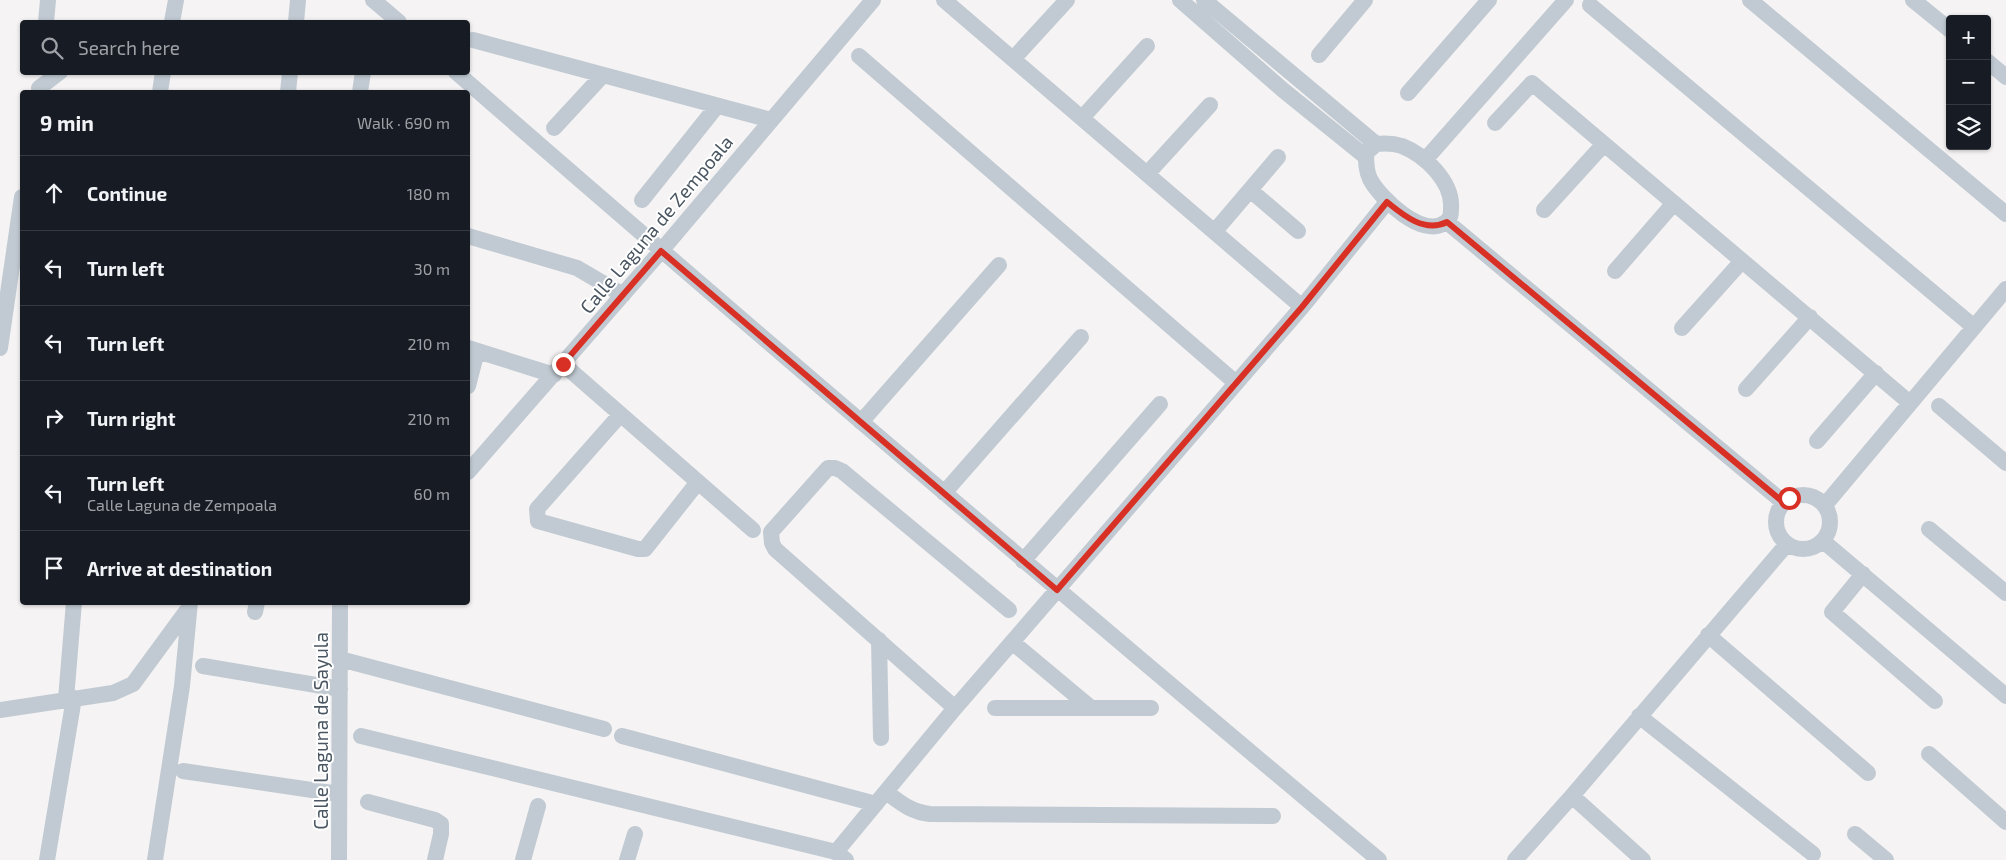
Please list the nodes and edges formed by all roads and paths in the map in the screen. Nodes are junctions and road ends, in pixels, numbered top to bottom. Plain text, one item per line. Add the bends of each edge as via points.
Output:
1 (48, 0) edge
2 (176, 0) edge
3 (298, 0) edge
4 (373, 0) edge
5 (873, 0) edge
6 (946, 0) edge
7 (1066, 0) edge
8 (1180, 0) edge
9 (1204, 0) edge
10 (1365, 0) edge
11 (1489, 0) edge
12 (1566, 0) edge
13 (1750, 0) edge
14 (1913, 0) edge
15 (1590, 5) dead end
16 (46, 20) edge
17 (172, 20) edge
18 (296, 20) edge
19 (397, 20) edge
20 (1946, 27) edge
21 (473, 40) dead end
22 (1147, 46) dead end
23 (1319, 55) dead end
24 (859, 56) dead end
25 (1013, 59) junction
26 (1991, 64) edge
27 (55, 75) edge
28 (163, 75) edge
29 (290, 75) edge
30 (363, 75) edge
31 (459, 75) edge
32 (603, 75) junction
33 (2006, 77) edge
34 (39, 84) edge
35 (160, 90) edge
36 (288, 90) edge
37 (360, 90) edge
38 (1408, 93) dead end
39 (1210, 105) dead end
40 (717, 106) junction
41 (1082, 118) junction
42 (771, 120) junction
43 (1495, 123) dead end
44 (554, 128) dead end
45 (1604, 144) junction
46 (1371, 151) junction
47 (1278, 157) dead end
48 (1425, 160) junction
49 (1147, 174) junction
50 (1250, 190) junction
51 (642, 200) dead end
52 (1387, 202) junction
53 (1674, 203) junction
54 (1544, 210) dead end
55 (20, 211) edge
56 (2006, 214) edge
57 (1447, 222) junction
58 (1215, 231) junction
59 (1298, 231) dead end
60 (470, 237) edge
61 (661, 251) junction
62 (1742, 261) junction
63 (999, 265) dead end
64 (1615, 270) dead end
65 (2006, 289) edge
66 (623, 295) junction
67 (1302, 307) junction
68 (1810, 317) junction
69 (1974, 327) junction
70 (1682, 328) dead end
71 (1081, 337) dead end
72 (0, 348) edge
73 (472, 350) edge
74 (470, 368) edge
75 (558, 370) junction
76 (1876, 373) junction
77 (1236, 383) junction
78 (1746, 388) dead end
79 (1910, 403) junction
80 (1160, 404) dead end
81 (1939, 406) dead end
82 (620, 415) junction
83 (862, 422) junction
84 (1817, 441) dead end
85 (2006, 463) edge
86 (470, 470) edge
87 (698, 482) junction
88 (944, 492) junction
89 (1783, 502) junction
90 (1825, 504) junction
91 (1929, 529) dead end
92 (753, 530) dead end
93 (1823, 541) junction
94 (1787, 544) junction
95 (1023, 561) junction
96 (1862, 574) junction
97 (1057, 590) junction
98 (2006, 593) edge
99 (74, 605) edge
100 (340, 605) edge
101 (189, 606) edge
102 (1009, 610) dead end
103 (1708, 635) junction
104 (879, 640) junction
105 (1012, 642) junction
106 (340, 660) junction
107 (203, 666) dead end
108 (340, 689) junction
109 (2006, 696) edge
110 (70, 699) junction
111 (1935, 701) dead end
112 (955, 708) junction
113 (995, 708) dead end
114 (1091, 708) junction
115 (1151, 708) dead end
116 (0, 710) edge
117 (1639, 716) junction
118 (604, 729) dead end
119 (361, 736) dead end
120 (622, 736) dead end
121 (881, 738) dead end
122 (1929, 754) dead end
123 (183, 771) dead end
124 (1868, 773) dead end
125 (339, 794) junction
126 (1572, 796) junction
127 (881, 798) junction
128 (368, 802) dead end
129 (538, 806) dead end
130 (1273, 816) dead end
131 (2006, 822) edge
132 (635, 834) dead end
133 (1855, 834) dead end
134 (1813, 854) dead end
135 (841, 856) edge
136 (47, 860) edge
137 (155, 860) edge
138 (339, 860) edge
139 (435, 860) edge
140 (523, 860) edge
141 (627, 860) edge
142 (1380, 860) edge
143 (1516, 860) edge
144 (1643, 860) edge
145 (1886, 860) edge

1 - 16 street
2 - 17 street
3 - 18 street
4 - 19 street
5 - 42 street, Calle Laguna de Zempoala
6 - 25 street
7 - 25 street
8 - 46 street via 1283,90
9 - 46 street
10 - 23 street
11 - 38 street
12 - 48 street
13 - 56 street
14 - 20 street
15 - 69 street
21 - 32 street
22 - 41 street
24 - 77 street
25 - 41 street
26 - 33 street
27 - 34 street
28 - 35 street
29 - 36 street
30 - 37 street
31 - 61 street
32 - 40 street
32 - 44 street
39 - 49 street
40 - 42 street
40 - 51 street
41 - 49 street
42 - 61 street, Calle Laguna de Zempoala
43 - 45 street via 1532,83
45 - 53 street
45 - 54 street
46 - 48 street via 1387,143 1401,146
46 - 52 street via 1369,177
47 - 50 street
48 - 57 street via 1448,190 1451,216
49 - 58 street
50 - 58 street
50 - 59 street
52 - 57 street via 1411,219 1429,226
52 - 67 street
53 - 62 street
53 - 64 street
55 - 72 street
57 - 89 street
58 - 67 street
60 - 66 street via 577,268
61 - 66 street, Calle Laguna de Zempoala
61 - 83 street
62 - 68 street
62 - 70 street
63 - 83 street
65 - 69 street
66 - 75 street, Calle Laguna de Zempoala
67 - 77 street
68 - 76 street
68 - 78 street
69 - 79 street
71 - 88 street
73 - 74 street
73 - 75 street
75 - 82 street
75 - 86 street, Calle Laguna de Zempoala
76 - 79 street
76 - 84 street
77 - 97 street
79 - 90 street
80 - 95 street
81 - 85 street
82 - 87 street
82 - 87 street via 537,509 538,521 645,550
83 - 88 street
87 - 92 street
88 - 95 street
89 - 90 street via 1804,494
89 - 94 street via 1775,524
90 - 93 street via 1830,519
91 - 98 street
93 - 94 street via 1809,548 1794,548
93 - 96 street
94 - 103 street
95 - 97 street
96 - 109 street
96 - 111 street via 1832,612
97 - 105 street
97 - 142 street
99 - 110 street
100 - 106 street, Calle Laguna de Sayula
101 - 110 street via 133,684 113,693
101 - 137 street via 180,696
102 - 104 street via 842,472 828,468 771,532 772,543
103 - 117 street
103 - 124 street
104 - 112 street
104 - 121 street
105 - 112 street
105 - 114 street
106 - 108 street, Calle Laguna de Sayula
106 - 118 street
107 - 108 street
108 - 125 street, Calle Laguna de Sayula
110 - 116 street
110 - 136 street
112 - 127 street
113 - 114 street
114 - 115 street
117 - 126 street
117 - 134 street
119 - 135 street
120 - 127 street
122 - 131 street
123 - 125 street
125 - 138 street, Calle Laguna de Sayula
126 - 143 street
126 - 144 street
127 - 130 street via 917,813 930,814
127 - 135 street
128 - 139 street via 441,824
129 - 140 street
132 - 141 street
133 - 145 street

